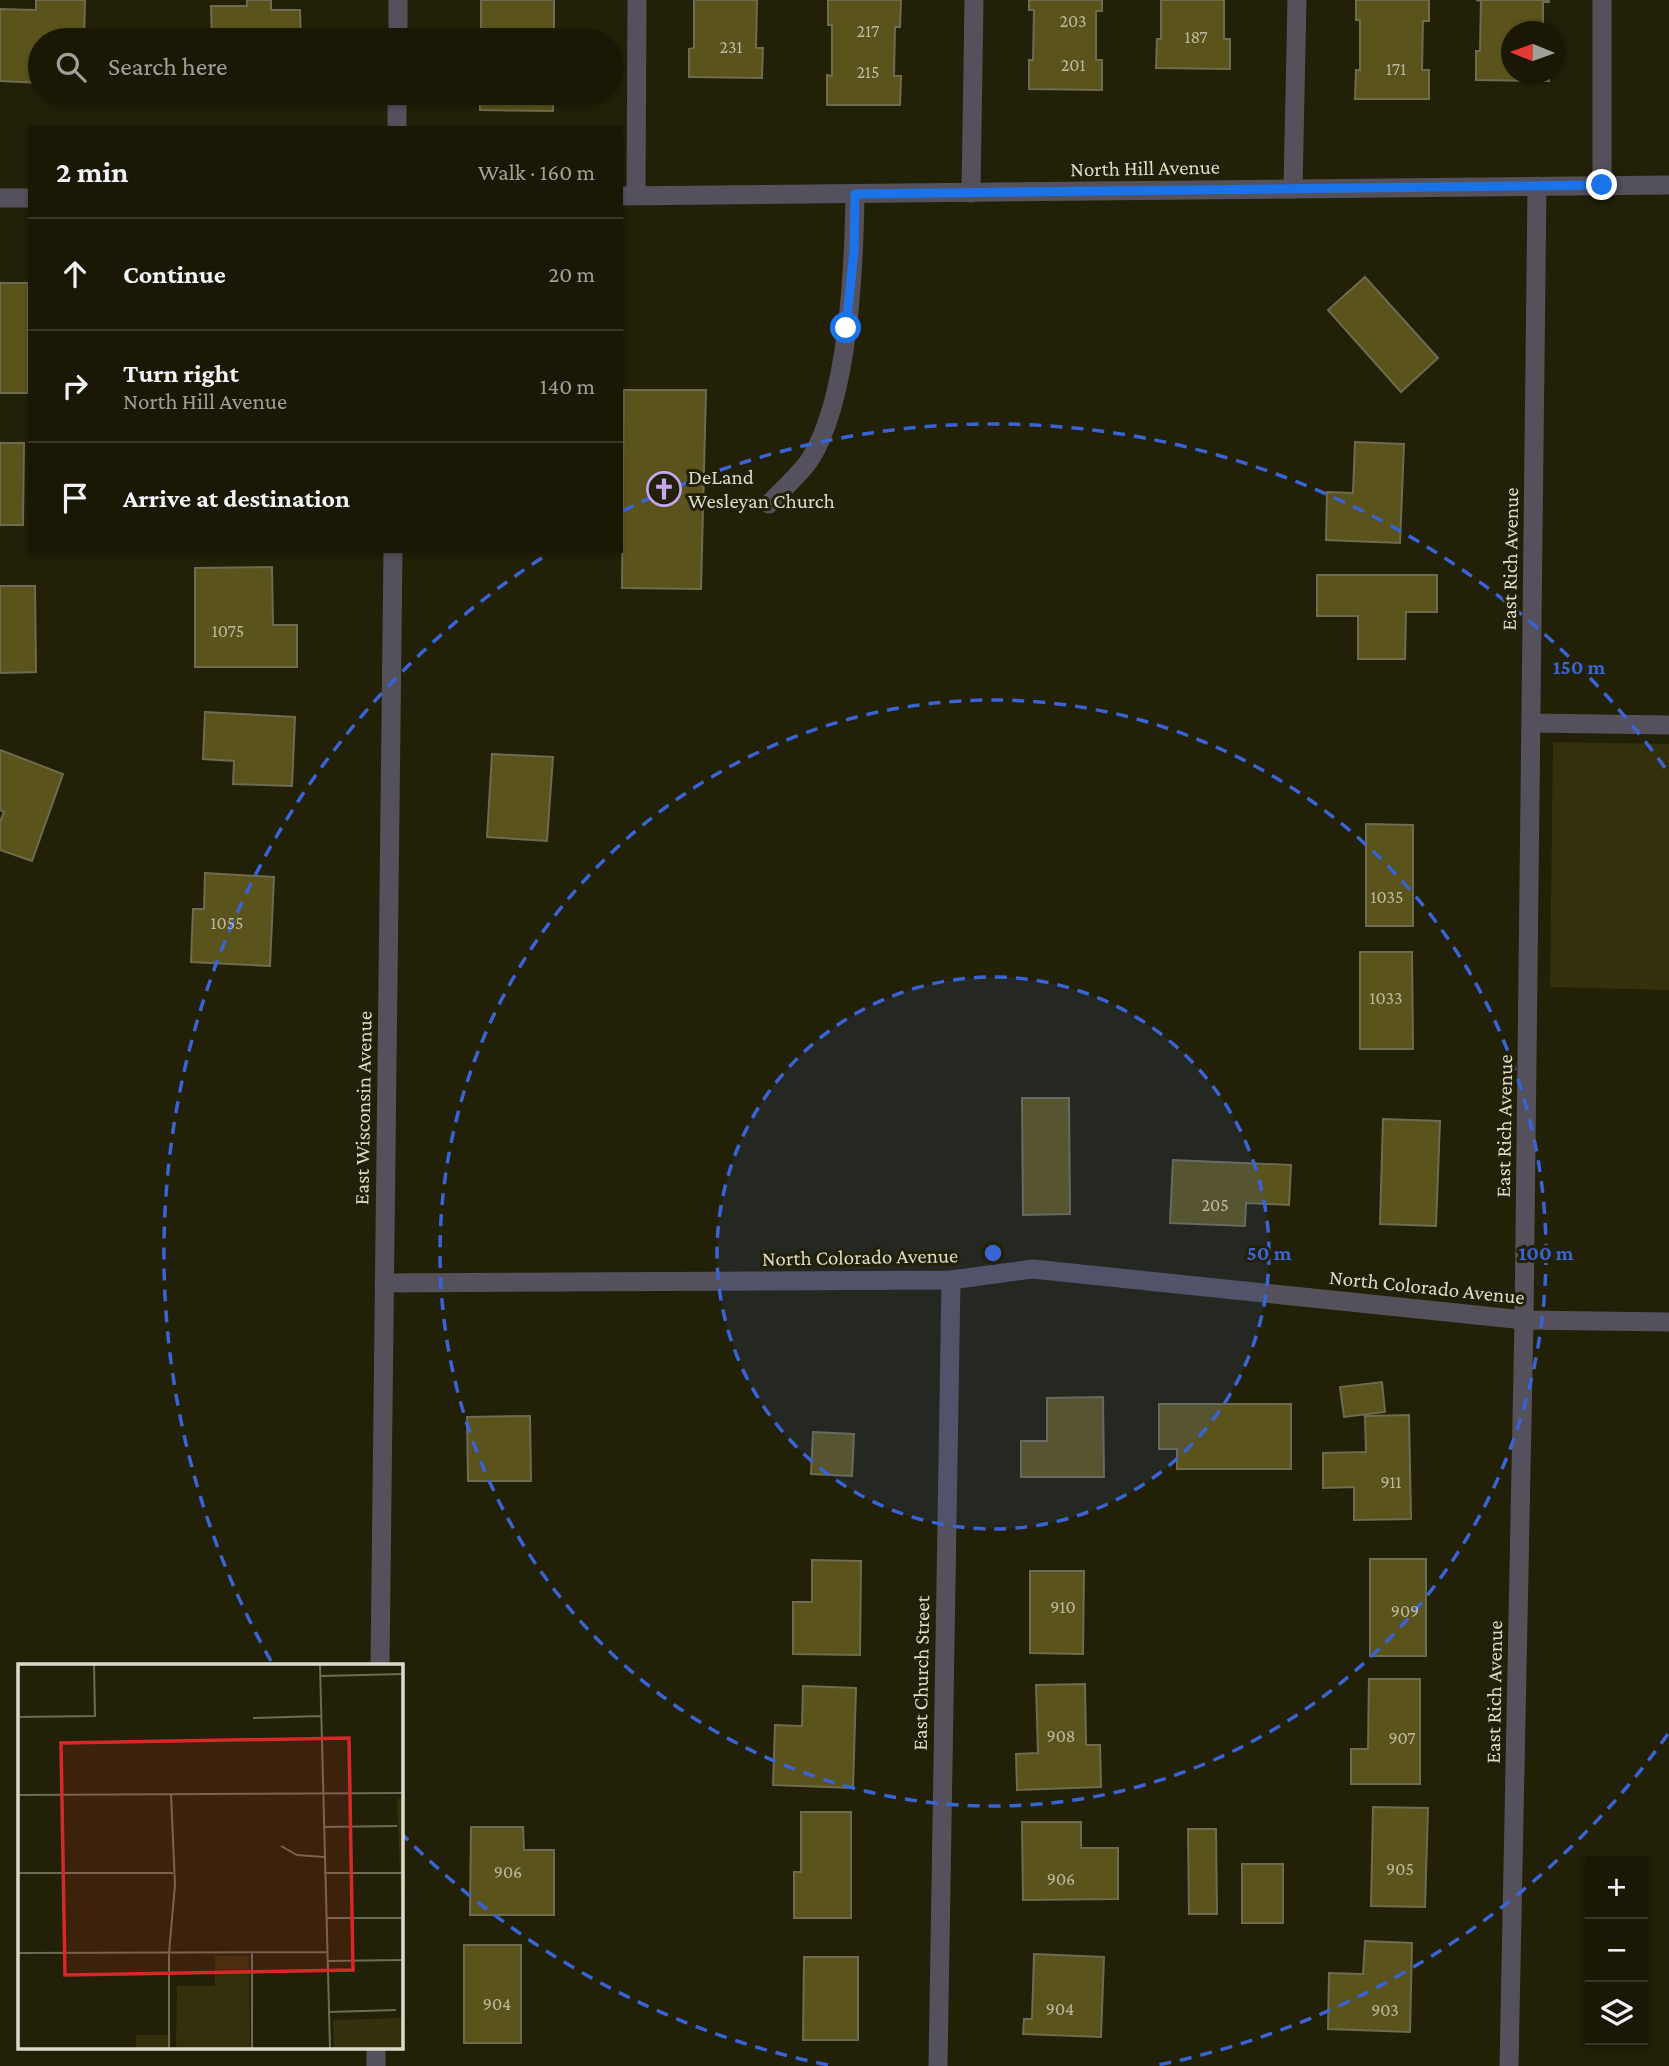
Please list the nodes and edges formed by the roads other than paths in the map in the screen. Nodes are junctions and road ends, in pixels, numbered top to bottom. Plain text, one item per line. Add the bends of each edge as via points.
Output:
1 (398, 0) edge
2 (638, 0) edge
3 (974, 0) edge
4 (1297, 0) edge
5 (1602, 0) edge
6 (398, 28) edge
7 (397, 105) edge
8 (397, 126) edge
9 (1602, 185) junction
10 (1669, 185) edge
11 (1537, 186) junction
12 (1293, 189) junction
13 (971, 193) junction
14 (855, 194) junction
15 (629, 196) edge
16 (0, 198) edge
17 (28, 198) edge
18 (769, 504) dead end
19 (393, 553) edge
20 (1532, 723) junction
21 (1669, 725) edge
22 (951, 1280) junction
23 (384, 1283) junction
24 (1524, 1320) junction
25 (1669, 1322) edge
26 (380, 1664) edge
27 (376, 2048) edge
28 (376, 2066) edge
29 (938, 2066) edge
30 (1509, 2066) edge

1 - 6 street
2 - 15 street
3 - 13 street
4 - 12 street
5 - 9 street
7 - 8 street
9 - 10 street, North Hill Avenue
9 - 11 street, North Hill Avenue
11 - 12 street, North Hill Avenue
11 - 20 street, East Rich Avenue
12 - 13 street, North Hill Avenue
13 - 14 street, North Hill Avenue
14 - 15 street, North Hill Avenue
14 - 18 street via 854,251 837,386 824,431 808,461
16 - 17 street
19 - 23 street, East Wisconsin Avenue
20 - 21 street
20 - 24 street, East Rich Avenue
22 - 23 street, North Colorado Avenue
22 - 24 street, North Colorado Avenue via 1032,1269
22 - 29 street, East Church Street
23 - 26 street, East Wisconsin Avenue
24 - 25 street, North Colorado Avenue
24 - 30 street, East Rich Avenue
27 - 28 street

